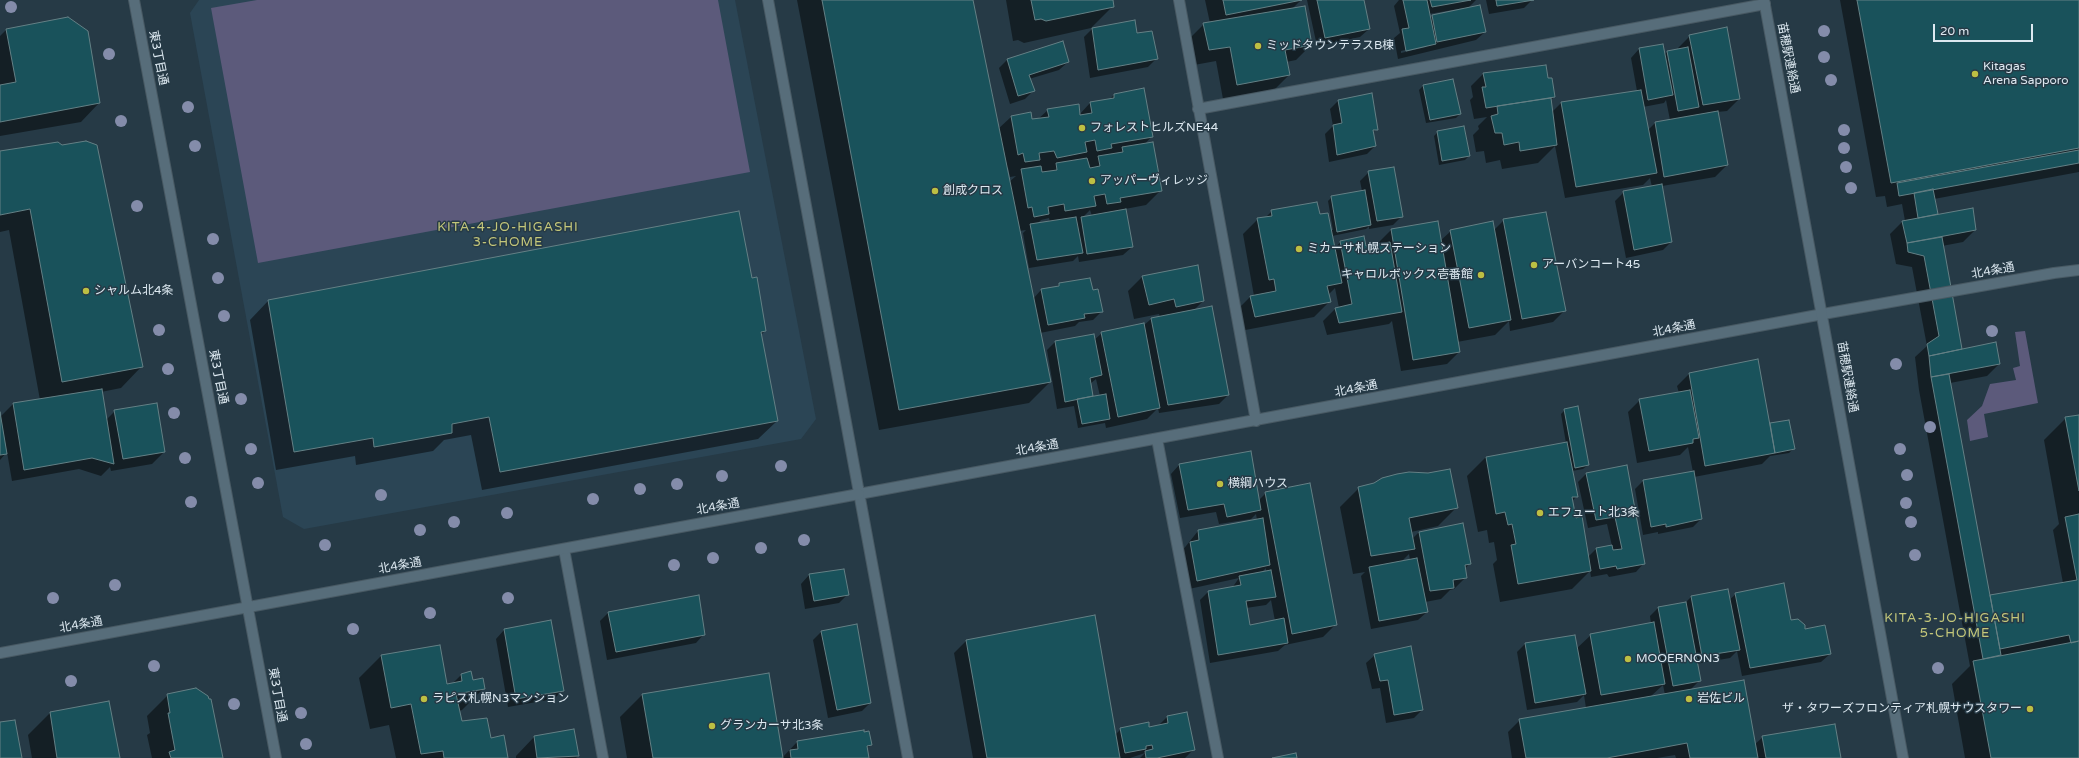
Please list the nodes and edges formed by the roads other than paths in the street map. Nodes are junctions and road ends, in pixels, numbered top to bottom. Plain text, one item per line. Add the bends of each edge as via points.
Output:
1 (134, 0) edge
2 (768, 0) edge
3 (1179, 0) edge
4 (1765, 2) edge
5 (1198, 109) junction
6 (2079, 270) edge
7 (1823, 314) junction
8 (1256, 421) junction
9 (1157, 439) junction
10 (859, 494) junction
11 (564, 549) junction
12 (248, 607) junction
13 (0, 653) edge
14 (276, 758) edge
15 (603, 758) edge
16 (908, 758) edge
17 (1218, 758) edge
18 (1903, 758) edge

1 - 12 street, 東3丁目通
2 - 10 street
3 - 5 street
4 - 5 street
4 - 7 street, 苗穂駅連絡通
5 - 8 street
6 - 7 street, 北4条通
7 - 8 street, 北4条通
7 - 18 street, 苗穂駅連絡通
8 - 9 street, 北4条通
9 - 10 street, 北4条通
9 - 17 street
10 - 11 street, 北4条通
10 - 16 street
11 - 12 street, 北4条通
11 - 15 street
12 - 13 street, 北4条通
12 - 14 street, 東3丁目通

